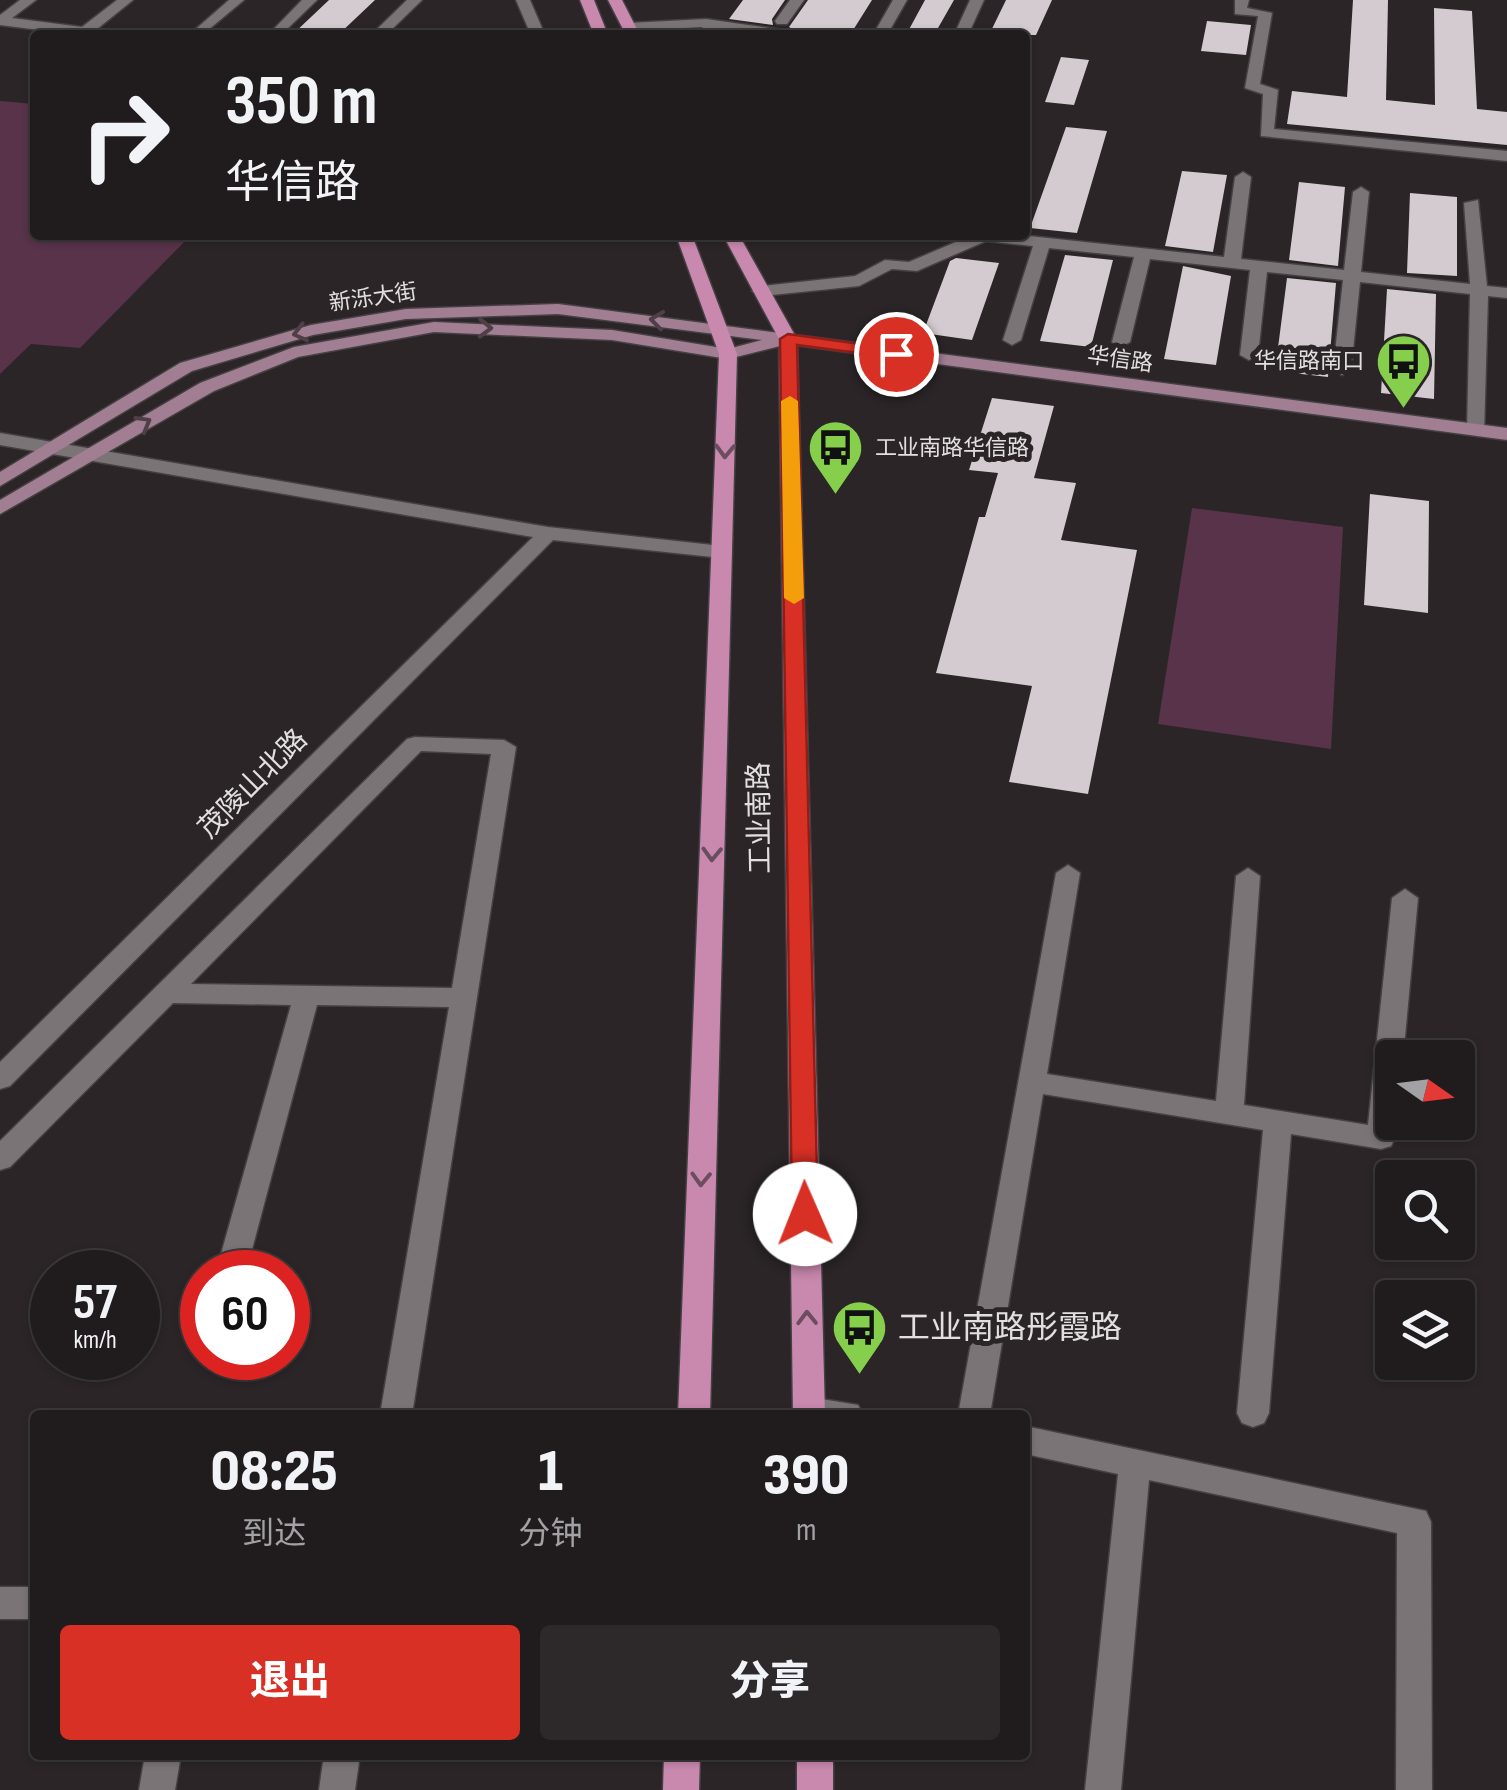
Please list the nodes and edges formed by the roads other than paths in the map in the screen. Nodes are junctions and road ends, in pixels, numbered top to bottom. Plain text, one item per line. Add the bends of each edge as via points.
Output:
1 (29, 0) edge
2 (126, 0) edge
3 (237, 0) edge
4 (310, 0) edge
5 (415, 0) edge
6 (523, 0) edge
7 (587, 0) edge
8 (615, 0) edge
9 (797, 0) edge
10 (900, 0) edge
11 (977, 0) edge
12 (1242, 0) edge
13 (782, 21) dead end
14 (69, 30) edge
15 (87, 30) edge
16 (197, 30) edge
17 (278, 30) edge
18 (383, 30) edge
19 (536, 30) edge
20 (599, 30) edge
21 (630, 30) edge
22 (883, 30) edge
23 (963, 30) edge
24 (1507, 156) edge
25 (1243, 177) dead end
26 (1361, 192) dead end
27 (1472, 203) dead end
28 (686, 240) edge
29 (734, 240) edge
30 (975, 240) edge
31 (1028, 240) edge
32 (1042, 242) junction
33 (1143, 253) junction
34 (1232, 263) junction
35 (1260, 266) junction
36 (1354, 276) junction
37 (1479, 290) junction
38 (761, 291) junction
39 (1507, 292) edge
40 (717, 328) junction
41 (788, 339) junction
42 (1012, 340) dead end
43 (1120, 342) dead end
44 (728, 354) junction
45 (1249, 356) dead end
46 (1342, 370) dead end
47 (1477, 430) junction
48 (1507, 434) edge
49 (0, 439) edge
50 (52, 448) junction
51 (92, 453) junction
52 (0, 480) edge
53 (0, 508) edge
54 (548, 533) junction
55 (722, 552) junction
56 (1068, 872) dead end
57 (1248, 876) dead end
58 (1405, 898) dead end
59 (166, 993) junction
60 (308, 995) junction
61 (464, 998) junction
62 (0, 1078) edge
63 (1032, 1082) junction
64 (1229, 1114) junction
65 (1278, 1121) junction
66 (0, 1159) edge
67 (237, 1250) edge
68 (397, 1410) edge
69 (694, 1410) edge
70 (809, 1410) edge
71 (975, 1410) edge
72 (1252, 1412) dead end
73 (1030, 1441) edge
74 (1135, 1462) junction
75 (0, 1603) edge
76 (30, 1603) edge
77 (162, 1760) edge
78 (341, 1760) edge
79 (682, 1760) edge
80 (815, 1760) edge
81 (156, 1790) edge
82 (337, 1790) edge
83 (681, 1790) edge
84 (816, 1790) edge
85 (1103, 1790) edge
86 (1414, 1790) edge

1 - 14 street via 0,21
2 - 15 street
3 - 16 street
4 - 17 street
5 - 18 street
6 - 19 street
7 - 20 main road
8 - 21 main road
9 - 13 street
10 - 22 street
11 - 23 street
12 - 24 street via 1240,10 1266,13 1252,88 1270,90 1266,132
25 - 34 street
26 - 36 street
27 - 37 street
28 - 40 main road, 工业南路
29 - 38 main road, 工业南路
30 - 38 street via 911,267 909,276 887,285 859,281
31 - 32 street
32 - 33 street
32 - 42 street
33 - 34 street
33 - 43 street
34 - 35 street
35 - 36 street
35 - 45 street
36 - 37 street
36 - 46 street
37 - 39 street
37 - 47 street
38 - 41 main road, 工业南路
40 - 41 main road, 新泺大街
40 - 44 main road, 工业南路
40 -> 50 main road, 新泺大街 via 558,309 406,314 311,330 186,367
41 - 44 main road, 华信路
41 - 47 main road, 华信路
70 -> 41 main road, 工业南路
51 -> 44 main road, 新泺大街 via 207,387 294,352 434,328 596,333
44 -> 55 main road, 工业南路
47 - 48 main road, 华信路
49 - 50 street
50 - 51 street
50 - 52 main road, 新泺大街
51 - 53 main road, 新泺大街
51 - 54 street
54 - 55 street
54 - 62 street, 茂陵山北路
55 -> 69 main road, 工业南路
56 - 63 street
57 - 64 street
58 - 65 street via 1381,1138
59 - 60 street
59 - 61 street via 415,744 504,747
59 - 66 street
60 - 61 street
60 - 67 street
61 - 68 street
63 - 64 street
63 - 71 street
64 - 65 street
65 - 72 street
73 - 74 street
74 - 85 street
74 - 86 street via 1414,1522
75 - 76 street
77 - 81 street
78 - 82 street
79 - 83 main road
80 - 84 main road

